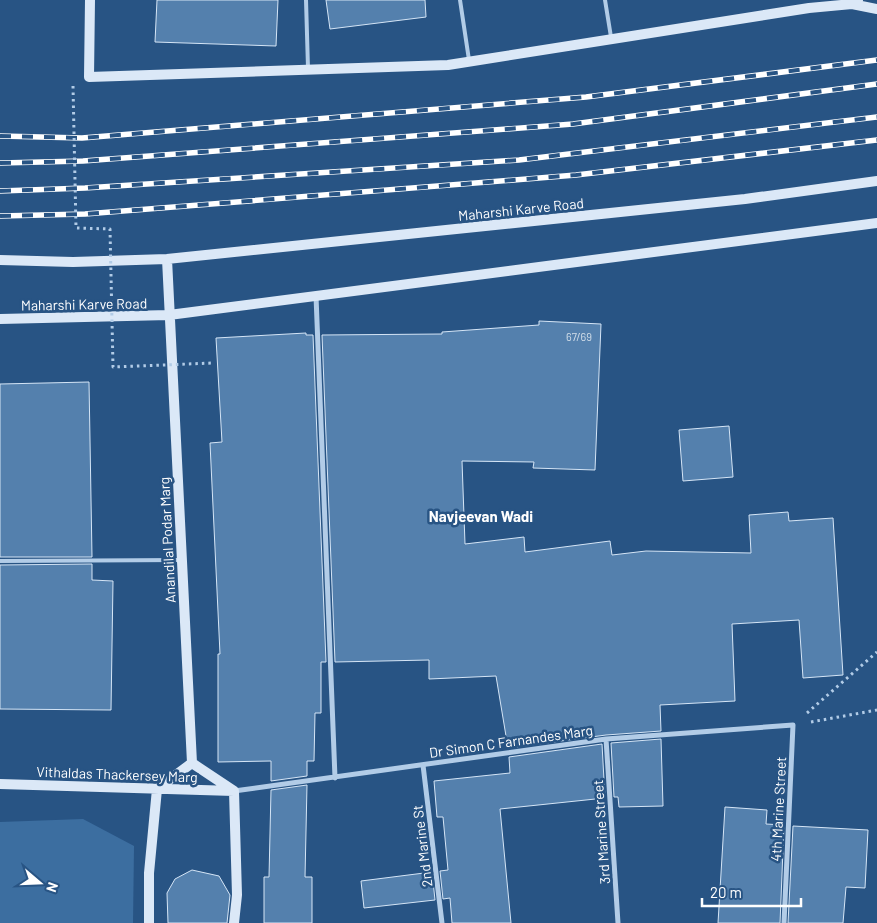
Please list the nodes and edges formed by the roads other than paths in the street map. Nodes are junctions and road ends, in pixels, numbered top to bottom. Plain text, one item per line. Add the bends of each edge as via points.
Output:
1 (90, 0) edge
2 (306, 0) edge
3 (460, 0) edge
4 (605, 0) edge
5 (854, 1) edge
6 (875, 9) edge
7 (612, 39) junction
8 (470, 62) junction
9 (308, 70) junction
10 (877, 182) edge
11 (877, 224) edge
12 (167, 259) junction
13 (0, 260) edge
14 (316, 295) junction
15 (169, 315) junction
16 (0, 319) edge
17 (182, 560) junction
18 (0, 561) edge
19 (793, 725) joint
20 (606, 739) junction
21 (192, 763) junction
22 (423, 765) junction
23 (334, 778) junction
24 (0, 784) edge
25 (158, 789) junction
26 (234, 791) junction
27 (149, 923) edge
28 (234, 923) edge
29 (442, 923) edge
30 (618, 923) edge
31 (784, 923) edge

1 - 9 street via 89,77
2 - 9 lane
3 - 8 lane
4 - 7 lane
5 - 6 street
5 - 7 street
7 - 8 street
8 - 9 street
10 - 12 street, Maharshi Karve Road via 745,199
11 - 14 street, Maharshi Karve Road
12 - 13 street, Maharshi Karve Road
12 - 15 street
14 - 15 street, Maharshi Karve Road
14 - 23 street
15 - 16 street, Maharshi Karve Road
15 - 17 street, Anandilal Podar Marg
17 - 18 lane
17 - 21 street, Anandilal Podar Marg
19 - 20 street, Dr Simon C Farnandes Marg
19 - 31 street, 4th Marine Street
20 - 22 street, Dr Simon C Farnandes Marg
20 - 30 street, 3rd Marine Street
21 - 25 street
21 - 26 street
22 - 23 street, Dr Simon C Farnandes Marg
22 - 29 street, 2nd Marine St
23 - 26 street, Dr Simon C Farnandes Marg
24 - 25 street, Vithaldas Thackersey Marg
25 - 26 street, Vithaldas Thackersey Marg
25 - 27 street via 149,874
26 - 28 street via 237,895

